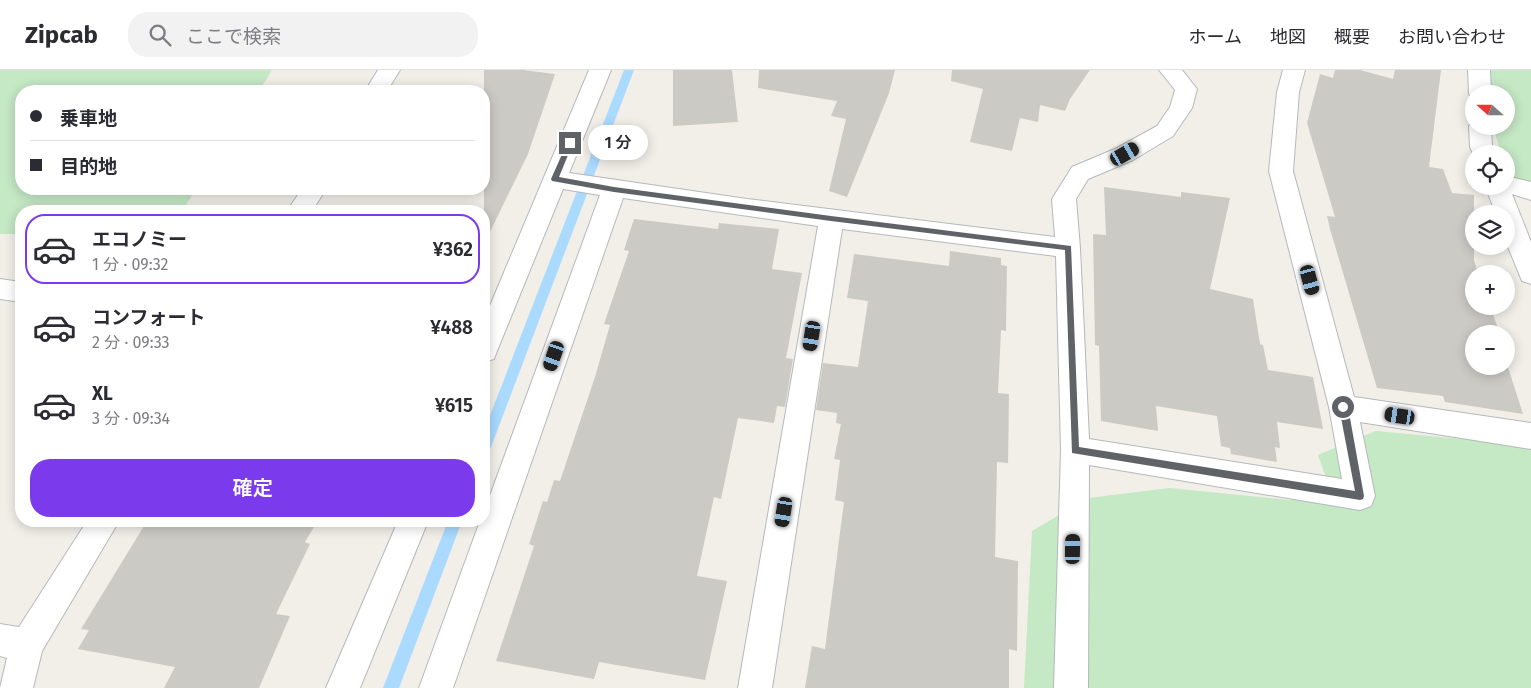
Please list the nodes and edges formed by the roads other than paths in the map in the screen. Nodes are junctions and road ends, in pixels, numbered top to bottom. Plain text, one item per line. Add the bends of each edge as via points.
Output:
1 (389, 70) edge
2 (600, 70) edge
3 (1170, 70) edge
4 (1294, 70) edge
5 (1479, 70) edge
6 (380, 85) edge
7 (1480, 85) edge
8 (564, 180) junction
9 (1515, 187) edge
10 (606, 188) junction
11 (1531, 191) edge
12 (1500, 195) edge
13 (831, 219) junction
14 (1068, 248) junction
15 (1531, 274) edge
16 (0, 288) edge
17 (15, 291) edge
18 (490, 338) edge
19 (1343, 407) junction
20 (1531, 436) edge
21 (1075, 450) junction
22 (99, 527) edge
23 (411, 527) edge
24 (13, 642) edge
25 (16, 688) edge
26 (344, 688) edge
27 (436, 688) edge
28 (756, 688) edge
29 (1071, 688) edge

1 - 6 street
2 - 8 street
3 - 14 street via 1186,89 1181,108 1165,131 1125,154 1080,173 1064,198
4 - 19 street via 1288,92 1281,171
5 - 7 street
8 - 10 street
8 - 18 street
9 - 11 street
10 - 13 street
10 - 27 street
12 - 15 street
13 - 14 street
13 - 28 street
14 - 21 street
16 - 17 street
19 - 20 street
19 - 21 street via 1360,496
21 - 29 street
22 - 24 street
23 - 26 street
24 - 25 street

